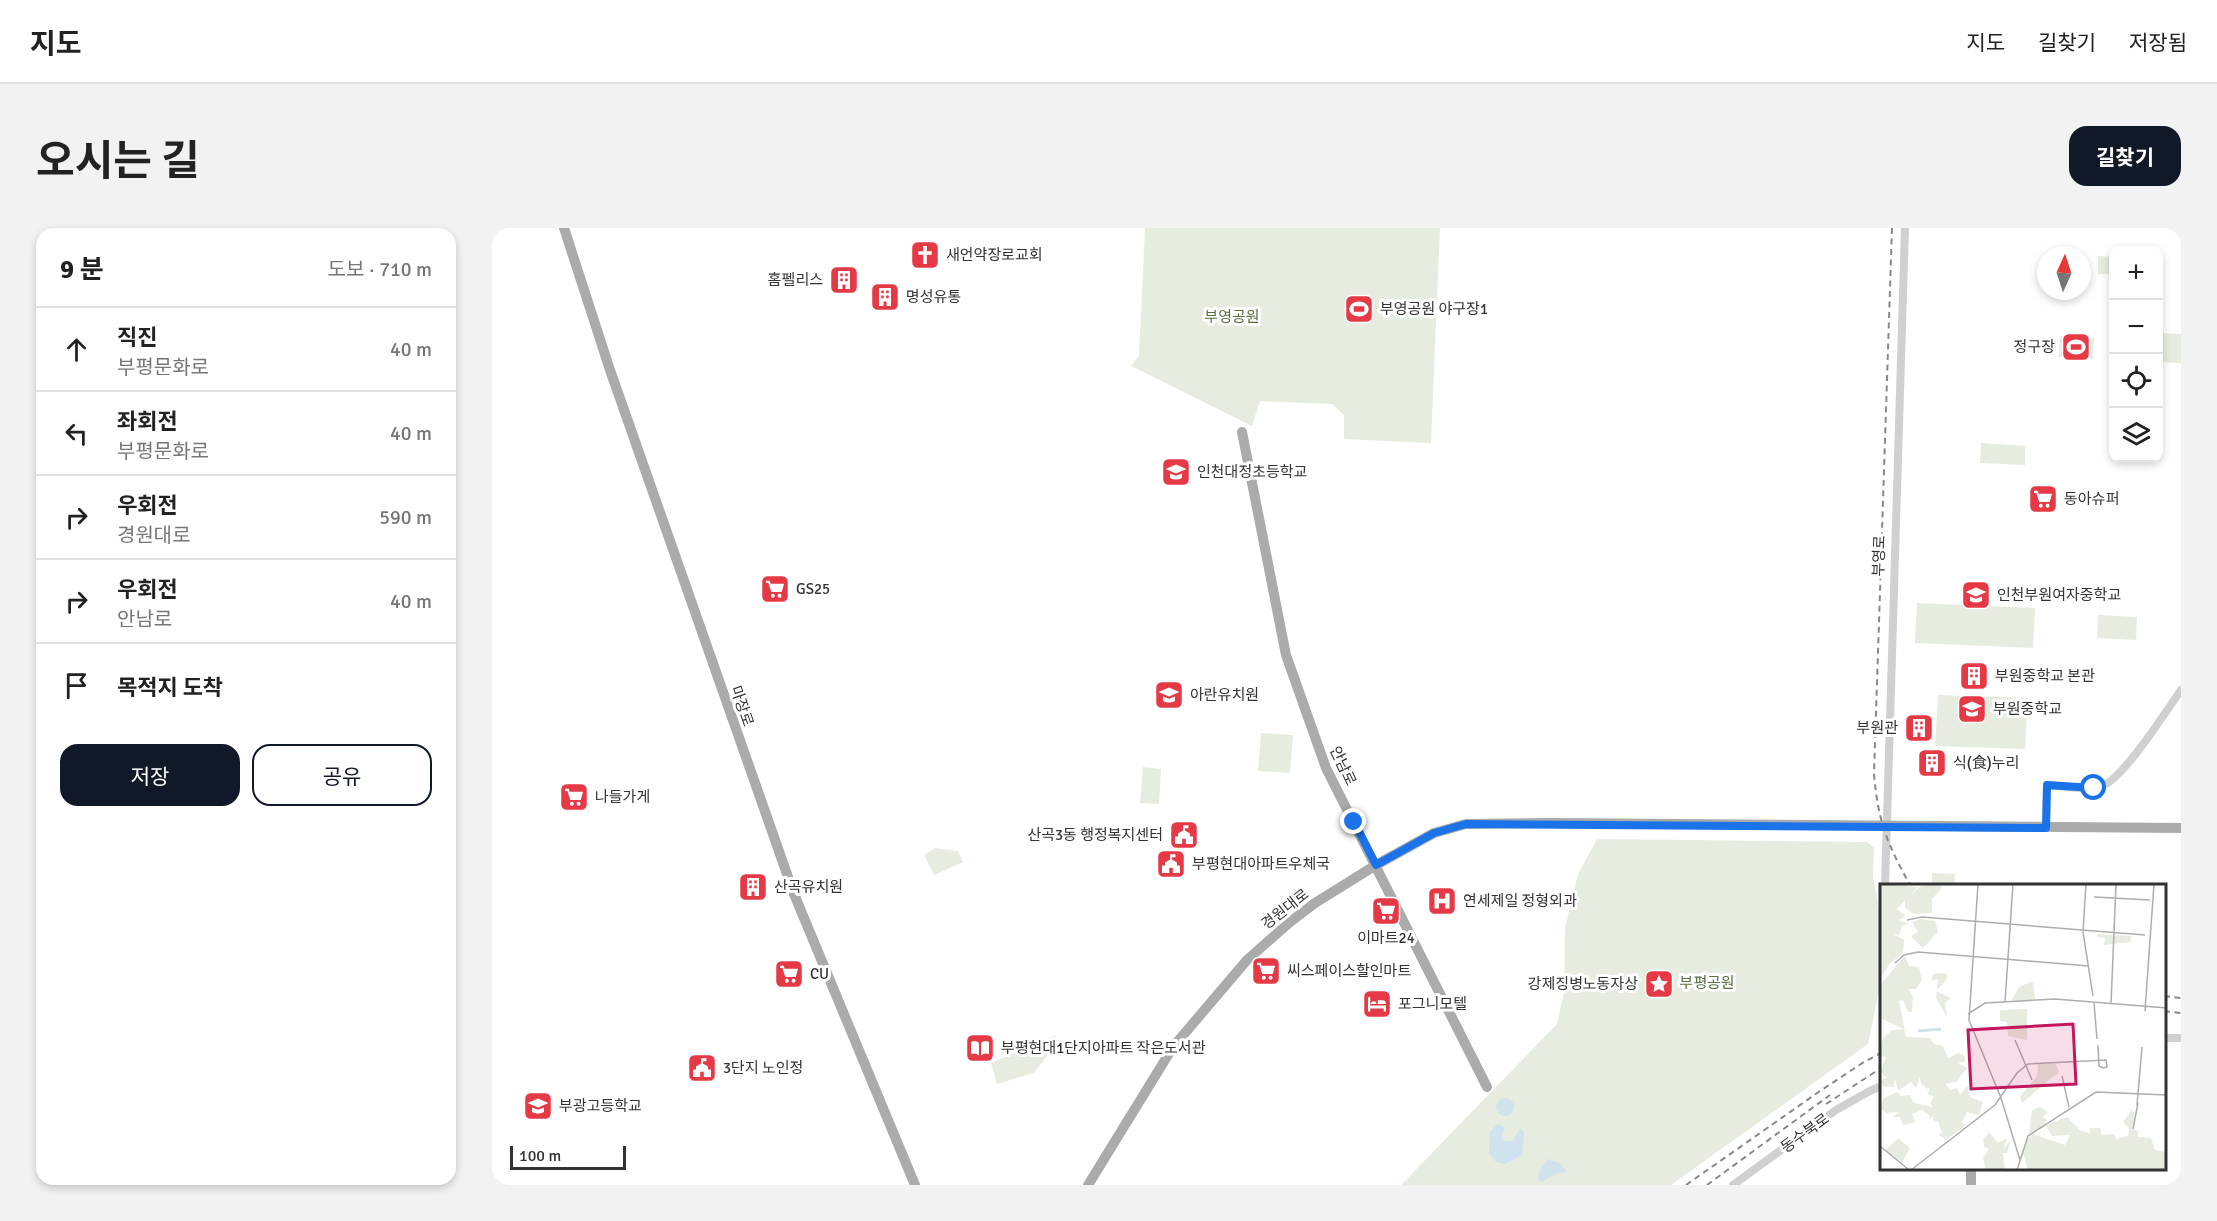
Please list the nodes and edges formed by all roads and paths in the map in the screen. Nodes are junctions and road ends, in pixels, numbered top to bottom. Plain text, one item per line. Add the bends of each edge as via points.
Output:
1 (564, 228) edge
2 (1905, 228) edge
3 (1242, 432) dead end
4 (2181, 690) edge
5 (1886, 826) junction
6 (2046, 828) junction
7 (2181, 828) edge
8 (1376, 865) junction
9 (1885, 884) edge
10 (1487, 1087) dead end
11 (1880, 1087) edge
12 (915, 1185) edge
13 (1088, 1185) edge
14 (1733, 1185) edge

1 - 12 main road, 마장로 via 790,883
2 - 5 street, 부영로
3 - 8 main road, 안남로 via 1286,655 1326,768
4 - 6 street via 2108,784 2094,788 2047,785
5 - 6 main road, 경원대로
5 - 8 main road, 경원대로 via 1466,824 1434,833
5 - 9 street, 부영로
6 - 7 main road, 경원대로
8 - 10 main road, 안남로
8 - 13 main road, 경원대로 via 1307,910 1247,960 1173,1047
11 - 14 street, 동수북로 via 1836,1110

